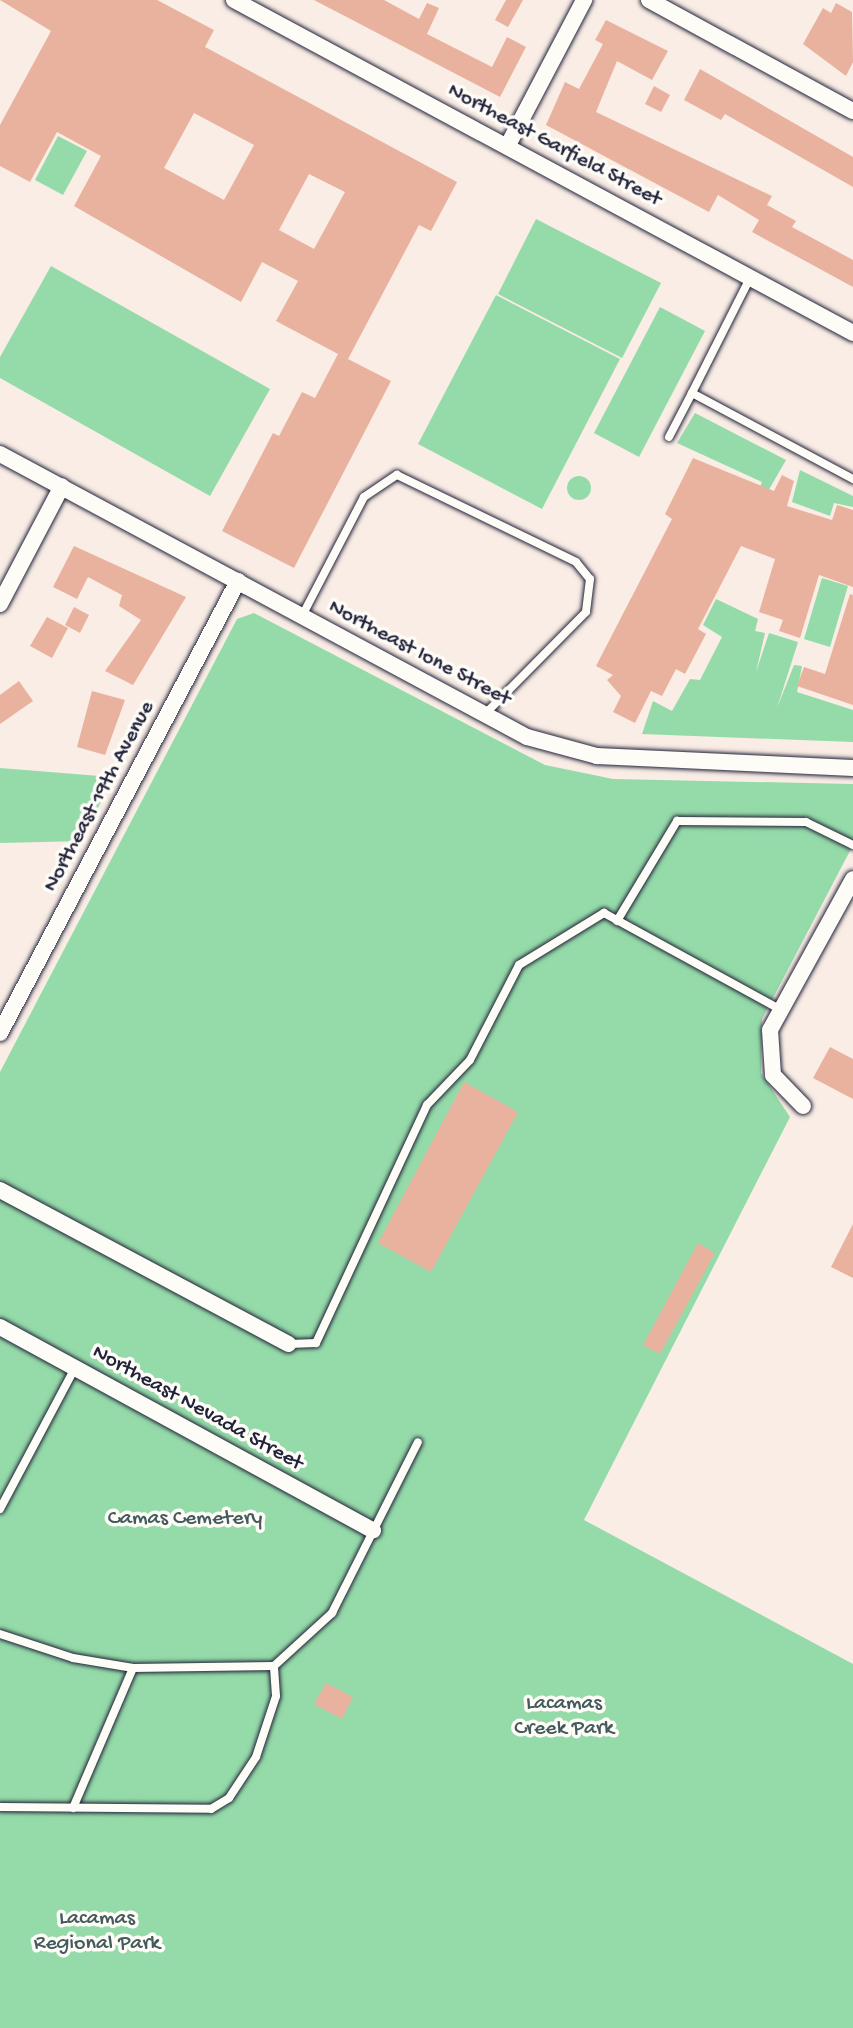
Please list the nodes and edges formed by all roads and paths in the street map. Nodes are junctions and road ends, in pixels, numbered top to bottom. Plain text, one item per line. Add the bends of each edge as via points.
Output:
1 (234, 0) edge
2 (584, 0) edge
3 (649, 0) edge
4 (853, 111) edge
5 (508, 145) junction
6 (750, 277) junction
7 (853, 333) edge
8 (692, 393) junction
9 (669, 437) dead end
10 (0, 454) edge
11 (853, 479) edge
12 (62, 486) junction
13 (238, 581) junction
14 (0, 604) edge
15 (302, 616) junction
16 (485, 714) junction
17 (853, 768) edge
18 (853, 845) edge
19 (853, 879) edge
20 (617, 921) junction
21 (779, 1009) junction
22 (0, 1033) edge
23 (803, 1106) dead end
24 (0, 1190) edge
25 (0, 1327) edge
26 (289, 1344) joint
27 (75, 1367) junction
28 (418, 1442) dead end
29 (0, 1509) edge
30 (373, 1530) junction
31 (0, 1634) edge
32 (274, 1666) junction
33 (133, 1668) junction
34 (0, 1807) edge
35 (73, 1808) junction

1 - 5 street, Northeast Garfield Street
2 - 5 street
3 - 4 street
5 - 6 street, Northeast Garfield Street
6 - 7 street, Northeast Garfield Street
6 - 8 lane
8 - 9 lane
8 - 11 lane
10 - 12 street, Northeast Ione Street
12 - 13 street, Northeast Ione Street
12 - 14 street
13 - 15 street, Northeast Ione Street
13 - 22 street, Northeast 19th Avenue
15 - 16 street, Northeast Ione Street
15 - 16 lane via 364,497 397,475 576,562 590,579 586,612
16 - 17 street, Northeast Ione Street via 527,737 597,756
18 - 20 lane via 806,822 677,821
19 - 21 street
20 - 21 lane
20 - 26 lane via 604,913 519,965 470,1060 421,1118 380,1194 365,1250 316,1343
21 - 23 street via 769,1041 773,1075
24 - 26 street
25 - 27 street, Northeast Nevada Street
27 - 29 lane
27 - 30 street, Northeast Nevada Street
28 - 30 lane
30 - 32 lane via 332,1613
31 - 33 lane via 73,1658
32 - 33 lane
32 - 35 lane via 276,1696 256,1757 229,1798 211,1809
33 - 35 lane
34 - 35 lane

